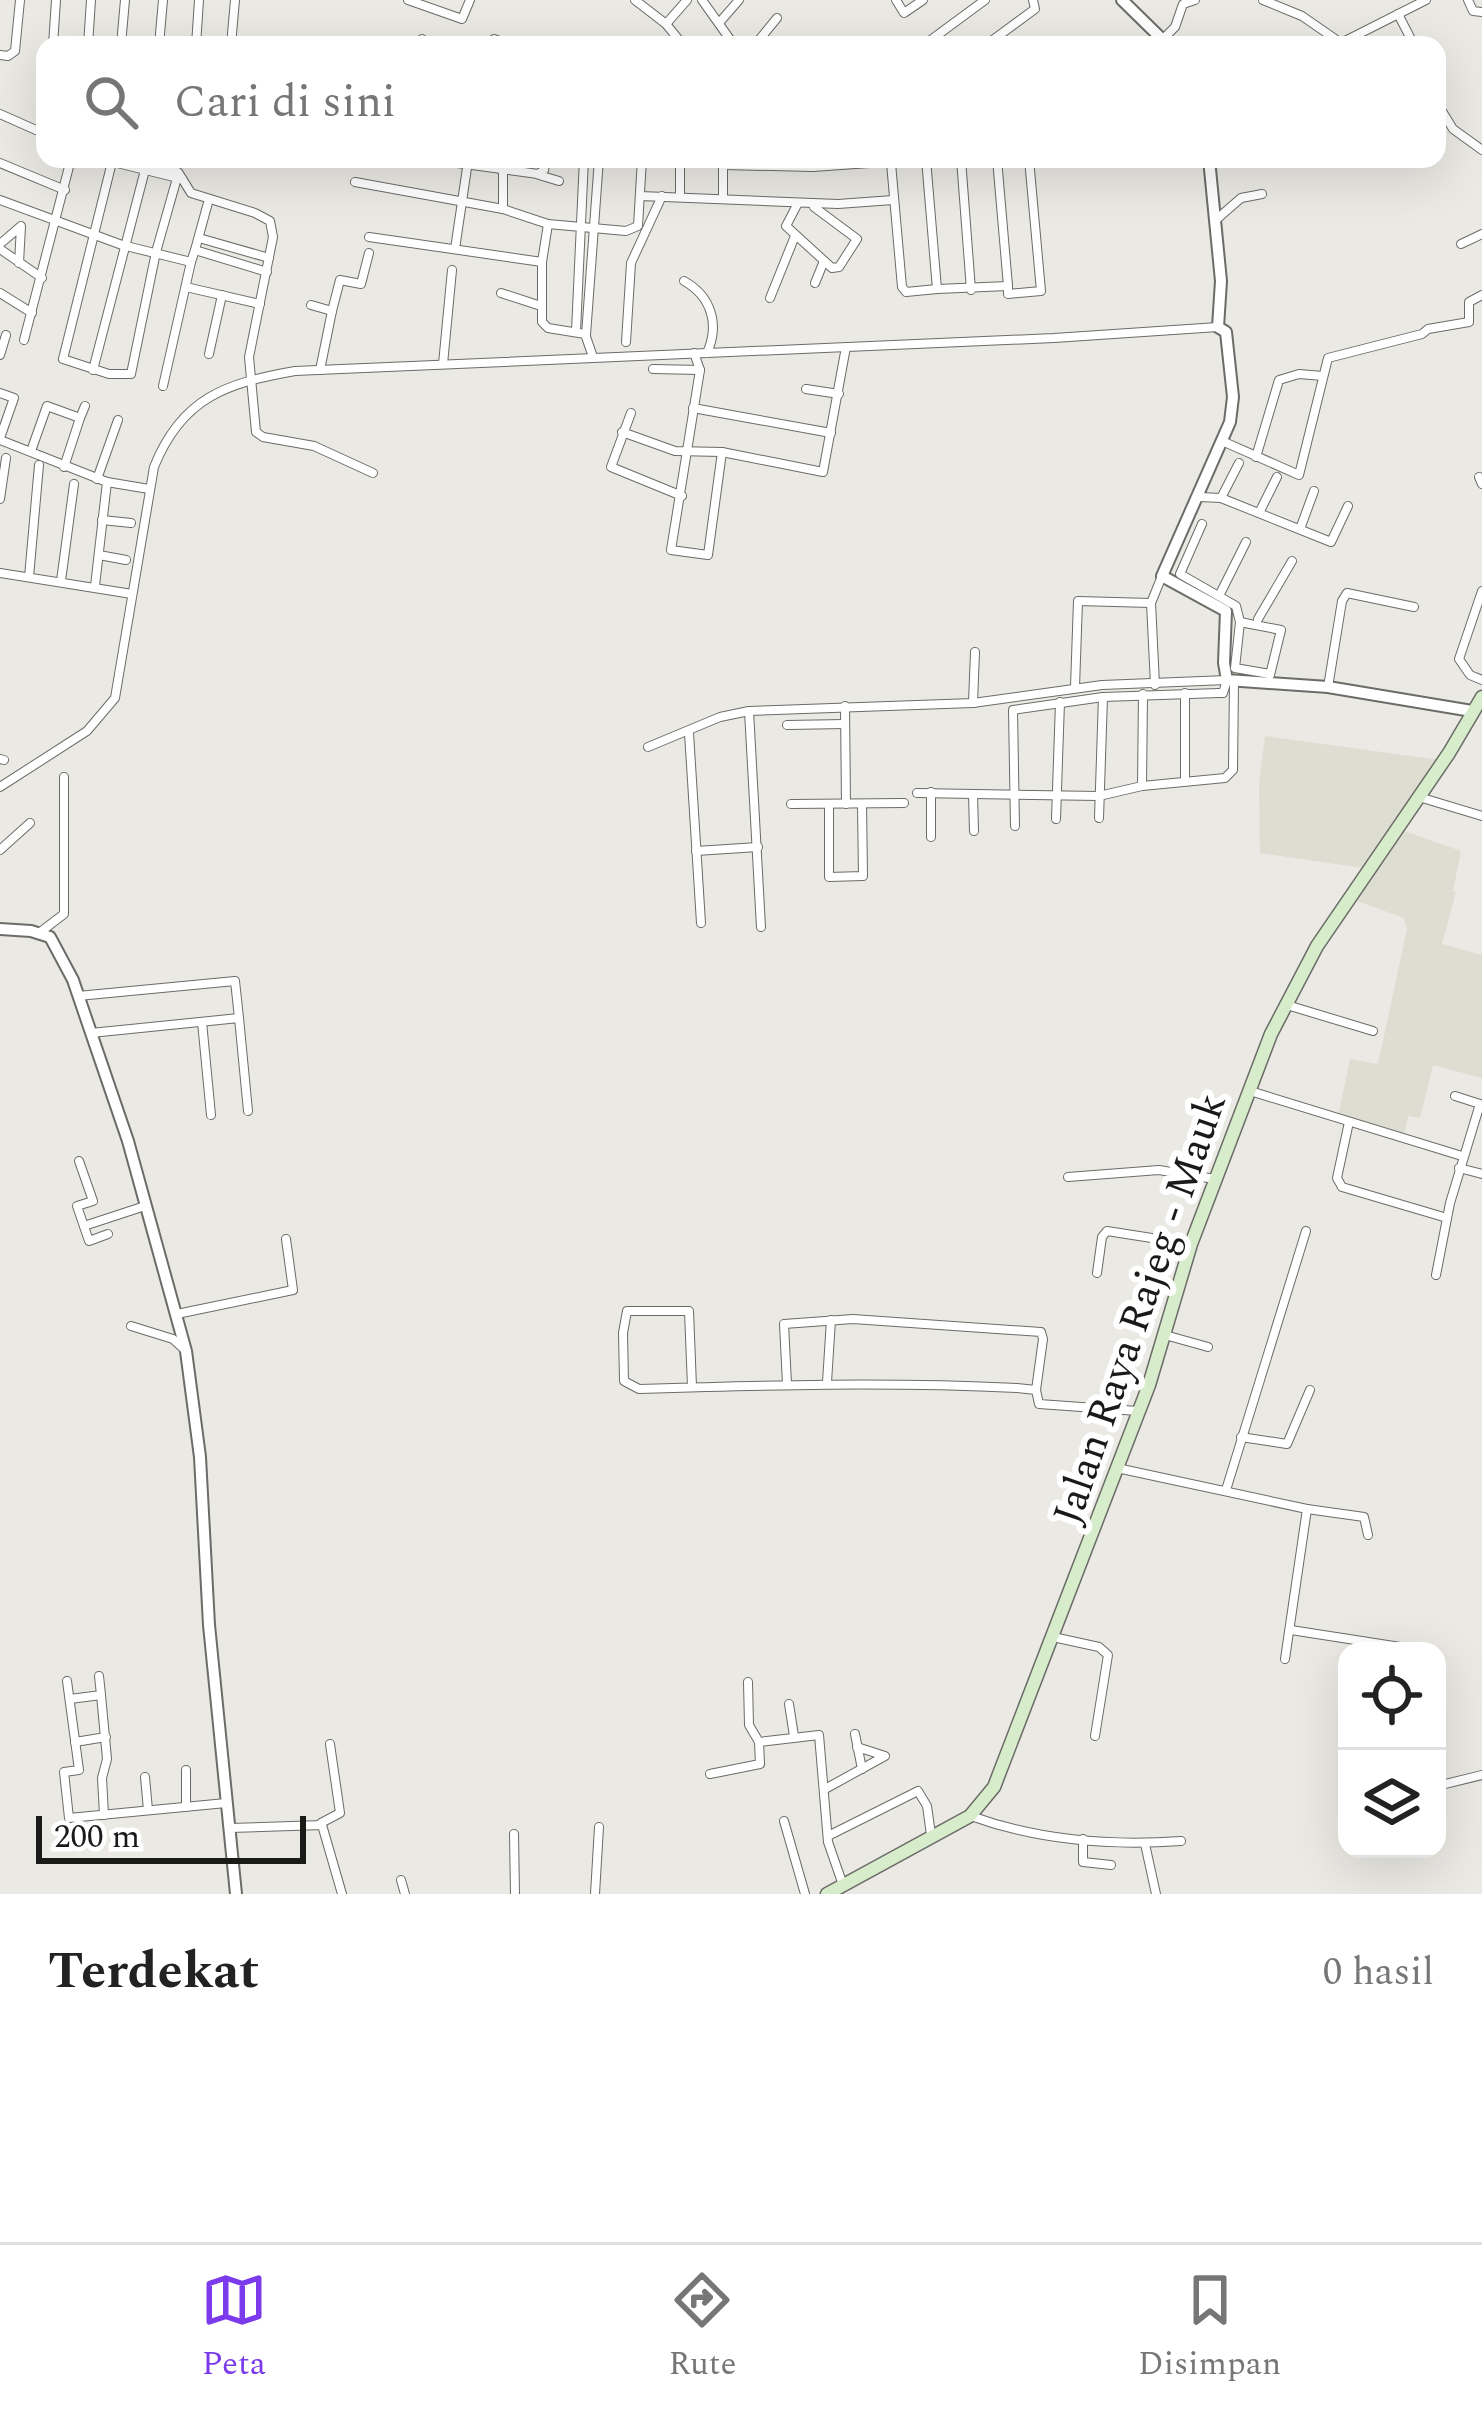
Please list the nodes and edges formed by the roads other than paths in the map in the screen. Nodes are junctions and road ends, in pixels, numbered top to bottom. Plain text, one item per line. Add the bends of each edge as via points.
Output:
1 (20, 0) edge
2 (56, 0) edge
3 (91, 0) edge
4 (125, 0) edge
5 (163, 0) edge
6 (199, 0) edge
7 (235, 0) edge
8 (408, 0) edge
9 (470, 0) edge
10 (635, 0) edge
11 (687, 0) edge
12 (702, 0) edge
13 (739, 0) edge
14 (896, 0) edge
15 (922, 0) edge
16 (985, 0) edge
17 (1033, 0) edge
18 (1122, 0) edge
19 (1195, 0) edge
20 (1264, 0) edge
21 (1426, 0) edge
22 (1468, 0) edge
23 (1408, 4) edge
24 (1482, 12) edge
25 (1398, 14) junction
26 (778, 19) dead end
27 (666, 23) junction
28 (719, 23) junction
29 (54, 36) edge
30 (89, 36) edge
31 (122, 36) edge
32 (160, 36) edge
33 (197, 36) edge
34 (232, 36) edge
35 (676, 36) edge
36 (728, 36) edge
37 (763, 36) edge
38 (936, 36) edge
39 (998, 36) edge
40 (1159, 36) edge
41 (1169, 36) edge
42 (1329, 36) edge
43 (1352, 36) edge
44 (1409, 36) edge
45 (0, 55) edge
46 (0, 114) edge
47 (1446, 118) edge
48 (36, 130) edge
49 (1482, 150) edge
50 (0, 163) edge
51 (69, 168) edge
52 (104, 168) edge
53 (148, 168) edge
54 (164, 168) edge
55 (467, 168) edge
56 (503, 168) edge
57 (516, 168) edge
58 (544, 168) edge
59 (584, 168) edge
60 (598, 168) edge
61 (642, 168) edge
62 (680, 168) edge
63 (723, 168) edge
64 (891, 168) edge
65 (928, 168) edge
66 (962, 168) edge
67 (998, 168) edge
68 (1030, 168) edge
69 (1207, 168) edge
70 (538, 175) junction
71 (180, 178) junction
72 (559, 181) dead end
73 (355, 182) dead end
74 (65, 190) junction
75 (1262, 194) dead end
76 (640, 196) junction
77 (662, 196) junction
78 (680, 197) junction
79 (209, 199) junction
80 (0, 200) edge
81 (723, 200) junction
82 (893, 200) junction
83 (462, 203) junction
84 (798, 206) junction
85 (503, 209) junction
86 (30, 213) junction
87 (1217, 219) junction
88 (54, 223) junction
89 (548, 224) junction
90 (22, 226) junction
91 (581, 227) junction
92 (595, 228) junction
93 (631, 230) junction
94 (1482, 234) edge
95 (91, 235) junction
96 (795, 236) junction
97 (369, 237) dead end
98 (199, 238) junction
99 (642, 239) junction
100 (1462, 244) dead end
101 (122, 245) junction
102 (0, 247) edge
103 (455, 249) junction
104 (195, 250) junction
105 (156, 252) junction
106 (368, 253) dead end
107 (269, 259) junction
108 (824, 261) junction
109 (191, 262) junction
110 (542, 262) junction
111 (19, 263) junction
112 (452, 270) dead end
113 (267, 272) junction
114 (42, 278) junction
115 (684, 281) dead end
116 (815, 283) dead end
117 (1008, 286) junction
118 (186, 287) junction
119 (938, 290) junction
120 (970, 290) junction
121 (0, 293) edge
122 (502, 293) dead end
123 (1482, 295) edge
124 (222, 296) junction
125 (770, 298) dead end
126 (260, 304) junction
127 (310, 305) dead end
128 (541, 307) junction
129 (332, 311) junction
130 (32, 314) junction
131 (1222, 329) junction
132 (581, 333) junction
133 (7, 335) dead end
134 (24, 340) dead end
135 (626, 342) dead end
136 (846, 347) junction
137 (694, 353) junction
138 (707, 353) junction
139 (209, 354) dead end
140 (0, 355) edge
141 (593, 357) junction
142 (845, 363) junction
143 (442, 364) junction
144 (653, 369) dead end
145 (93, 370) junction
146 (320, 370) junction
147 (700, 370) junction
148 (1323, 376) junction
149 (250, 378) junction
150 (163, 386) dead end
151 (851, 386) dead end
152 (806, 389) dead end
153 (0, 393) edge
154 (839, 394) junction
155 (85, 406) dead end
156 (693, 408) junction
157 (631, 413) dead end
158 (80, 418) junction
159 (118, 420) dead end
160 (622, 432) junction
161 (831, 433) junction
162 (0, 439) edge
163 (1222, 441) junction
164 (31, 451) junction
165 (686, 452) junction
166 (722, 452) junction
167 (1256, 457) junction
168 (6, 458) dead end
169 (1239, 464) dead end
170 (39, 465) dead end
171 (64, 467) junction
172 (373, 472) dead end
173 (1277, 477) dead end
174 (102, 480) junction
175 (74, 484) dead end
176 (149, 488) junction
177 (1314, 491) dead end
178 (682, 496) junction
179 (1200, 497) junction
180 (1221, 498) junction
181 (0, 499) edge
182 (1348, 506) dead end
183 (1259, 513) junction
184 (102, 520) junction
185 (131, 523) dead end
186 (1202, 524) dead end
187 (1300, 529) junction
188 (1246, 542) dead end
189 (99, 555) junction
190 (126, 560) dead end
191 (1292, 561) dead end
192 (0, 573) edge
193 (1162, 576) junction
194 (29, 577) junction
195 (62, 581) junction
196 (95, 586) junction
197 (1482, 591) edge
198 (132, 594) junction
199 (1219, 596) junction
200 (1151, 603) junction
201 (1236, 606) junction
202 (1414, 607) dead end
203 (1240, 622) junction
204 (1262, 622) junction
205 (975, 652) dead end
206 (1269, 678) junction
207 (1482, 680) edge
208 (1231, 681) junction
209 (1155, 685) junction
210 (1328, 687) junction
211 (1075, 688) junction
212 (1143, 694) junction
213 (1185, 694) junction
214 (1103, 697) junction
215 (1482, 697) edge
216 (1060, 702) junction
217 (974, 703) junction
218 (845, 706) junction
219 (749, 711) junction
220 (1474, 719) edge
221 (845, 724) junction
222 (787, 725) dead end
223 (688, 732) junction
224 (649, 747) dead end
225 (64, 777) dead end
226 (1185, 780) junction
227 (1142, 786) junction
228 (0, 787) edge
229 (932, 792) junction
230 (917, 793) dead end
231 (973, 794) junction
232 (1017, 795) junction
233 (1058, 796) junction
234 (1099, 796) junction
235 (1418, 796) junction
236 (904, 803) dead end
237 (791, 804) dead end
238 (829, 804) junction
239 (846, 804) junction
240 (862, 804) junction
241 (1482, 816) edge
242 (1099, 818) dead end
243 (1056, 819) dead end
244 (30, 823) dead end
245 (1015, 826) dead end
246 (974, 831) dead end
247 (932, 837) dead end
248 (758, 847) junction
249 (0, 850) edge
250 (696, 851) junction
251 (701, 923) dead end
252 (761, 927) dead end
253 (0, 929) edge
254 (40, 933) junction
255 (78, 996) junction
256 (1285, 1004) junction
257 (239, 1018) junction
258 (202, 1022) junction
259 (1373, 1031) dead end
260 (91, 1033) junction
261 (1249, 1091) junction
262 (1454, 1096) dead end
263 (1481, 1104) edge
264 (248, 1111) dead end
265 (211, 1114) dead end
266 (1349, 1122) junction
267 (1462, 1156) junction
268 (79, 1160) dead end
269 (1459, 1168) junction
270 (1482, 1174) edge
271 (1068, 1177) dead end
272 (1216, 1180) junction
273 (146, 1205) junction
274 (1448, 1218) junction
275 (84, 1226) junction
276 (1306, 1231) dead end
277 (108, 1234) dead end
278 (286, 1239) dead end
279 (1191, 1244) junction
280 (1097, 1273) dead end
281 (1436, 1275) dead end
282 (177, 1314) junction
283 (832, 1320) junction
284 (130, 1326) dead end
285 (1166, 1335) junction
286 (1208, 1347) dead end
287 (186, 1351) junction
288 (827, 1382) junction
289 (787, 1384) junction
290 (692, 1387) junction
291 (1036, 1390) junction
292 (1310, 1390) dead end
293 (1138, 1411) junction
294 (1241, 1437) junction
295 (1115, 1468) junction
296 (1226, 1490) junction
297 (1307, 1509) junction
298 (1368, 1535) dead end
299 (1291, 1630) junction
300 (1053, 1637) junction
301 (1368, 1642) edge
302 (1285, 1658) dead end
303 (99, 1676) dead end
304 (68, 1681) dead end
305 (748, 1682) dead end
306 (101, 1696) junction
307 (70, 1700) junction
308 (789, 1703) dead end
309 (855, 1734) dead end
310 (794, 1736) junction
311 (1095, 1736) dead end
312 (106, 1737) junction
313 (75, 1742) junction
314 (758, 1742) junction
315 (330, 1744) dead end
316 (857, 1747) junction
317 (862, 1769) junction
318 (186, 1770) dead end
319 (710, 1774) dead end
320 (1482, 1775) edge
321 (145, 1777) dead end
322 (1446, 1784) edge
323 (825, 1789) junction
324 (226, 1803) junction
325 (186, 1807) junction
326 (148, 1810) junction
327 (104, 1815) junction
328 (970, 1816) junction
329 (784, 1821) dead end
330 (320, 1824) junction
331 (599, 1827) dead end
332 (229, 1828) junction
333 (514, 1834) dead end
334 (828, 1835) junction
335 (1083, 1839) junction
336 (932, 1840) junction
337 (1180, 1840) dead end
338 (1145, 1844) junction
339 (1111, 1865) dead end
340 (400, 1880) dead end
341 (843, 1885) junction
342 (236, 1894) edge
343 (342, 1894) edge
344 (405, 1894) edge
345 (515, 1894) edge
346 (595, 1894) edge
347 (805, 1894) edge
348 (827, 1894) edge
349 (1156, 1894) edge

1 - 45 street via 15,51
2 - 29 street
3 - 30 street
4 - 31 street
5 - 32 street
6 - 33 street
7 - 34 street
8 - 9 street via 462,19
10 - 27 street
11 - 27 street
12 - 28 street
13 - 28 street
14 - 15 street via 904,13
16 - 38 street
17 - 39 street via 1036,9
18 - 40 street
19 - 41 street via 1181,7
20 - 42 street
21 - 23 street
22 - 24 street
23 - 25 street
25 - 43 street
25 - 44 street
26 - 37 street
27 - 35 street
28 - 36 street
46 - 48 street
47 - 49 street
50 - 74 street
51 - 74 street
52 - 95 street
53 - 101 street
54 - 71 street
55 - 83 street
56 - 85 street
57 - 70 street
58 - 70 street
59 - 91 street
60 - 92 street
61 - 76 street
62 - 78 street
63 - 81 street
64 - 82 street
65 - 119 street
66 - 120 street
67 - 117 street
68 - 117 street via 1042,291 1008,294
69 - 87 street
70 - 72 street
71 - 79 street via 188,192
71 - 105 street
73 - 83 street
74 - 88 street
75 - 87 street via 1241,198
76 - 77 street
76 - 93 street
77 - 78 street
77 - 99 street
78 - 81 street
79 - 98 street
79 - 107 street via 269,221
80 - 86 street
81 - 84 street
82 - 84 street
82 - 119 street via 903,290
83 - 85 street
83 - 103 street
84 - 96 street via 786,226
84 - 108 street via 816,208 857,239 839,267
85 - 89 street
86 - 88 street
86 - 90 street
87 - 131 street
88 - 95 street
88 - 114 street
89 - 91 street
89 - 110 street
90 - 102 street
90 - 111 street
91 - 92 street
91 - 132 street
92 - 93 street
92 - 132 street
93 - 99 street
94 - 100 street
95 - 101 street
95 - 145 street via 63,359
96 - 108 street
96 - 125 street
97 - 103 street
98 - 104 street
98 - 107 street
99 - 135 street via 631,263
101 - 105 street
101 - 145 street
102 - 111 street
103 - 110 street
104 - 109 street
104 - 113 street
105 - 109 street
105 - 145 street via 131,374
106 - 129 street via 362,284 340,280
107 - 113 street
108 - 116 street
109 - 118 street
110 - 128 street
111 - 114 street
112 - 143 street
113 - 126 street
114 - 130 street
115 - 138 street via 710,304
117 - 120 street
118 - 124 street
118 - 150 street
119 - 120 street
121 - 130 street
122 - 128 street
123 - 148 street via 1469,302 1469,322 1328,358
124 - 126 street
124 - 139 street
126 - 149 street
127 - 129 street
128 - 132 street via 545,326
129 - 146 street
130 - 134 street
131 - 136 street
131 - 163 street via 1233,409
132 - 141 street
133 - 140 street
136 - 138 street
136 - 142 street
137 - 138 street
137 - 141 street
137 - 147 street
141 - 143 street
142 - 151 street
142 - 154 street
143 - 146 street
144 - 147 street
146 - 149 street
147 - 156 street
148 - 167 street via 1280,380
148 - 167 street via 1299,475
149 - 172 street via 256,432
149 - 176 street via 189,412 159,455
152 - 154 street
153 - 162 street via 14,398
154 - 161 street
155 - 158 street
156 - 161 street
156 - 165 street
157 - 160 street
158 - 164 street via 47,406
158 - 171 street
159 - 174 street
160 - 165 street
160 - 178 street via 610,467
161 - 166 street via 821,472
162 - 164 street
163 - 167 street
163 - 179 street
164 - 171 street
165 - 166 street
165 - 178 street
166 - 178 street via 709,555 671,550
168 - 181 street
169 - 180 street
170 - 194 street
171 - 174 street
173 - 183 street
174 - 176 street
174 - 184 street
175 - 195 street
176 - 198 street
177 - 187 street
179 - 180 street
179 - 193 street
180 - 183 street
182 - 187 street via 1330,542
183 - 187 street
184 - 185 street
184 - 189 street
186 - 199 street via 1180,574
188 - 199 street
189 - 190 street
189 - 196 street
191 - 204 street
192 - 194 street
193 - 200 street
193 - 208 street via 1226,611
194 - 195 street
195 - 196 street
196 - 198 street
197 - 207 street via 1460,659
198 - 228 street via 121,675 104,715
199 - 201 street
200 - 209 street
200 - 211 street via 1078,601
201 - 203 street
201 - 204 street
202 - 210 street via 1347,593
203 - 204 street
203 - 206 street via 1235,668
204 - 206 street via 1281,631
205 - 217 street
206 - 208 street
206 - 210 street
208 - 209 street
208 - 213 street via 1223,693
208 - 226 street via 1232,773
209 - 211 street
210 - 220 street
211 - 217 street
212 - 213 street
212 - 214 street
212 - 227 street
213 - 226 street
214 - 216 street
214 - 234 street
215 - 220 main road, Jalan Raya Rajeg - Mauk
216 - 232 street via 1013,710
216 - 233 street
217 - 218 street
218 - 219 street
218 - 221 street
219 - 223 street
219 - 248 street
220 - 235 main road, Jalan Raya Rajeg - Mauk
221 - 222 street
221 - 239 street
223 - 224 street
223 - 250 street
225 - 254 street via 64,914
226 - 227 street
227 - 234 street
229 - 230 street
229 - 231 street
229 - 247 street
231 - 232 street
231 - 246 street
232 - 233 street
232 - 245 street
233 - 234 street
233 - 243 street
234 - 242 street
235 - 241 street
235 - 256 main road, Jalan Raya Rajeg - Mauk
236 - 240 street
237 - 238 street
238 - 239 street
238 - 240 street via 830,877 863,876
239 - 240 street
244 - 249 street
248 - 250 street
248 - 252 street
250 - 251 street
253 - 254 street
254 - 255 street via 55,944
255 - 257 street via 235,981
255 - 260 street
256 - 259 street
256 - 261 main road, Jalan Raya Rajeg - Mauk
257 - 258 street
257 - 264 street
258 - 260 street
258 - 265 street
260 - 273 street
261 - 266 street
261 - 272 main road, Jalan Raya Rajeg - Mauk
262 - 263 street
263 - 267 street
266 - 267 street
266 - 274 street via 1342,1187
267 - 269 street
268 - 275 street via 93,1201 77,1206
269 - 270 street
269 - 274 street
271 - 272 street via 1160,1170
272 - 279 main road, Jalan Raya Rajeg - Mauk
273 - 275 street
273 - 282 street
274 - 281 street
275 - 277 street via 89,1241
276 - 294 street
278 - 282 street via 293,1290
279 - 280 street via 1107,1231
279 - 285 main road, Jalan Raya Rajeg - Mauk
282 - 287 street
283 - 288 street
283 - 289 street via 784,1324
283 - 291 street via 1041,1332
284 - 287 street
285 - 286 street
285 - 293 main road, Jalan Raya Rajeg - Mauk
287 - 324 street
288 - 289 street
288 - 291 street
289 - 290 street
290 - 290 street via 623,1382 627,1311 689,1311
291 - 293 street via 1039,1404
292 - 294 street via 1287,1444
293 - 295 main road, Jalan Raya Rajeg - Mauk
294 - 296 street
295 - 296 street
295 - 300 main road, Jalan Raya Rajeg - Mauk
296 - 297 street
297 - 298 street via 1364,1517
297 - 299 street
299 - 301 street
299 - 302 street
300 - 311 street via 1108,1654
300 - 328 main road, Jalan Raya Rajeg - Mauk via 1002,1772
303 - 306 street
304 - 307 street
305 - 314 street via 749,1725
306 - 307 street
306 - 312 street
307 - 313 street
308 - 310 street
309 - 316 street
310 - 314 street
310 - 323 street via 819,1736
312 - 313 street
312 - 327 street
313 - 327 street via 79,1770 64,1772 69,1818
314 - 319 street via 760,1764
315 - 330 street via 340,1813
316 - 317 street
316 - 317 street via 885,1756
317 - 323 street
318 - 325 street
320 - 322 street
321 - 326 street
323 - 334 street
324 - 325 street
324 - 332 street
325 - 326 street
326 - 327 street
328 - 335 street
328 - 336 main road, Jalan Raya Rajeg - Mauk
329 - 347 street
330 - 332 street
330 - 343 street
331 - 346 street
332 - 342 street
333 - 345 street
334 - 336 street via 918,1791
334 - 341 street
335 - 338 street
335 - 339 street via 1082,1862
336 - 341 main road, Jalan Raya Rajeg - Mauk
337 - 338 street
338 - 349 street
340 - 344 street
341 - 348 main road, Jalan Raya Rajeg - Mauk

